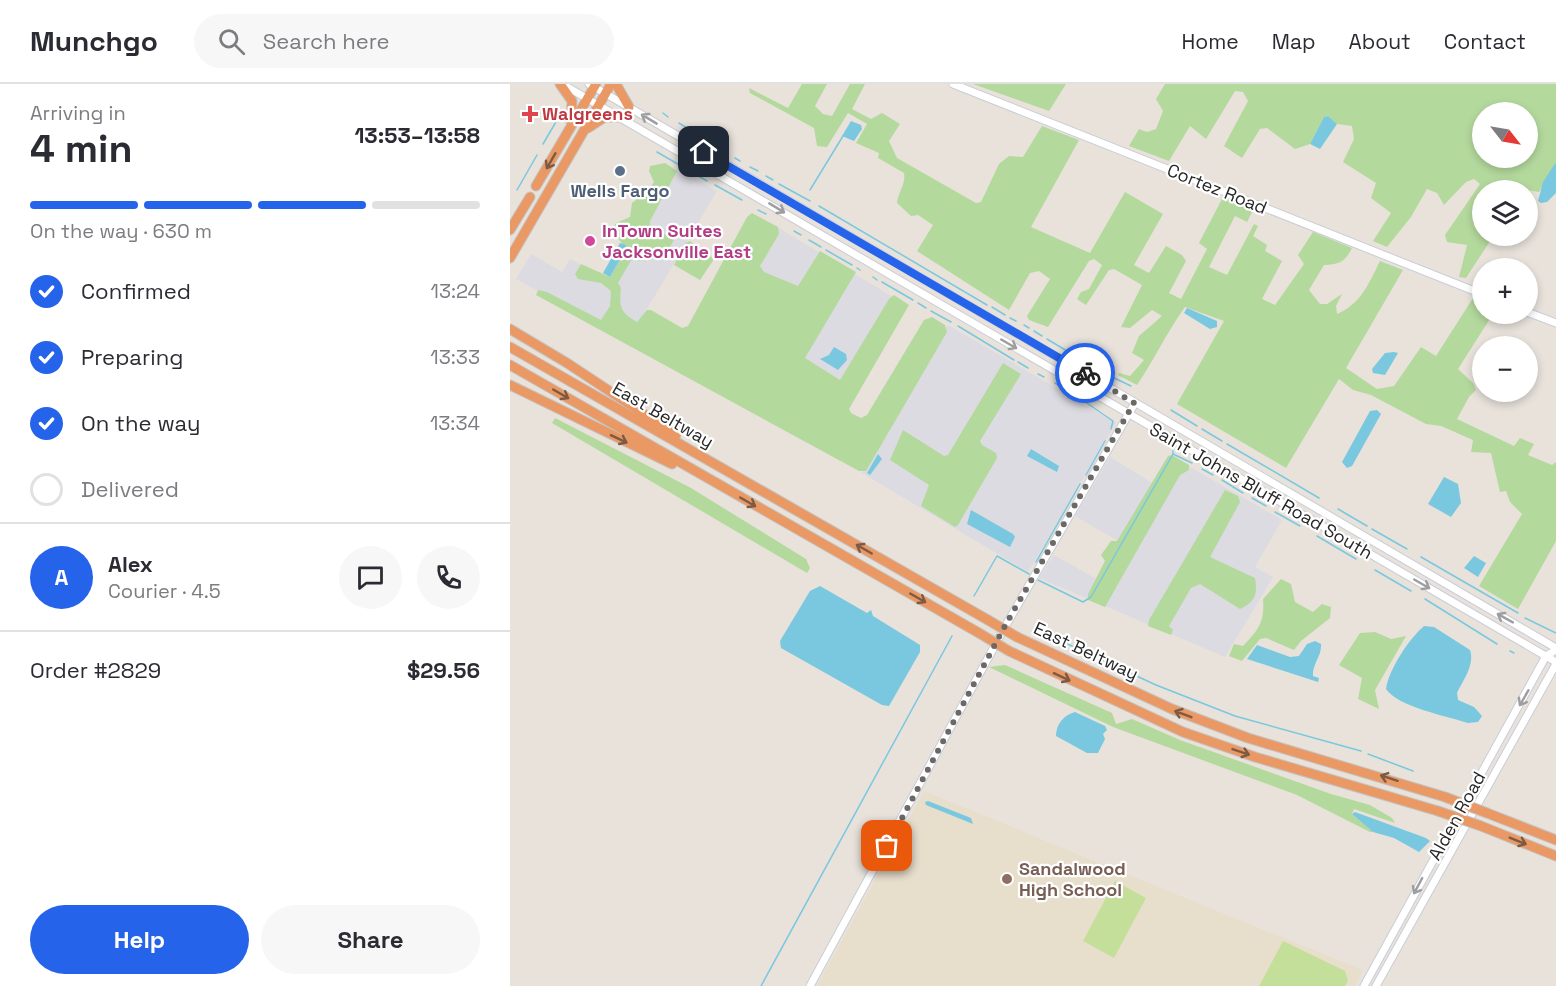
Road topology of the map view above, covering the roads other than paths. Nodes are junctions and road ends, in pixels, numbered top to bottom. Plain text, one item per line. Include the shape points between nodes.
1 (561, 84) edge
2 (611, 84) edge
3 (616, 84) edge
4 (953, 84) edge
5 (593, 85) edge
6 (605, 94) junction
7 (587, 99) junction
8 (598, 106) junction
9 (629, 107) junction
10 (619, 117) junction
11 (570, 128) junction
12 (584, 132) junction
13 (536, 186) dead end
14 (530, 197) dead end
15 (510, 230) edge
16 (510, 258) edge
17 (1472, 290) edge
18 (1538, 316) edge
19 (1556, 323) edge
20 (510, 329) edge
21 (510, 347) edge
22 (510, 365) edge
23 (510, 385) edge
24 (1134, 403) junction
25 (1128, 414) junction
26 (738, 477) junction
27 (729, 491) junction
28 (1556, 649) edge
29 (1546, 656) junction
30 (1556, 663) edge
31 (1489, 758) junction
32 (1499, 763) junction
33 (1556, 840) edge
34 (1556, 856) edge
35 (1432, 861) junction
36 (1441, 866) junction
37 (810, 986) edge
38 (1364, 986) edge
39 (1376, 986) edge

1 - 7 main road, Saint Johns Bluff Road South
1 - 11 highway via 572,101
2 - 6 highway
3 - 9 highway
4 - 17 main road, Cortez Road
5 - 6 main road, Saint Johns Bluff Road South
5 - 7 highway
6 - 8 highway
6 - 9 main road, Saint Johns Bluff Road South
7 - 8 main road, Saint Johns Bluff Road South
7 - 11 highway
8 - 10 main road, Saint Johns Bluff Road South
8 - 12 highway
24 -> 9 main road, Saint Johns Bluff Road South
10 - 12 highway via 605,117
10 -> 25 main road, Saint Johns Bluff Road South
11 -> 13 highway
12 - 16 highway
14 - 15 highway
18 - 19 main road
20 - 26 highway
21 - 26 highway, East Beltway
22 -> 27 highway, East Beltway
23 -> 27 highway
24 - 25 main road
28 -> 24 main road, Saint Johns Bluff Road South
25 -> 29 main road, Saint Johns Bluff Road South
25 - 37 main road via 1006,624
33 -> 26 highway, East Beltway, bridge via 1445,797 1237,734 1172,709 1017,637
27 -> 34 highway, East Beltway, bridge via 1010,651 1182,732 1438,811
28 - 29 main road, Alden Road
29 - 30 main road, Saint Johns Bluff Road South
29 -> 31 main road, Alden Road
30 - 32 main road, Alden Road
31 - 32 main road
31 - 35 main road, Alden Road
32 - 36 main road, Alden Road
35 - 36 main road
35 -> 38 main road, Alden Road
36 - 39 main road, Alden Road

